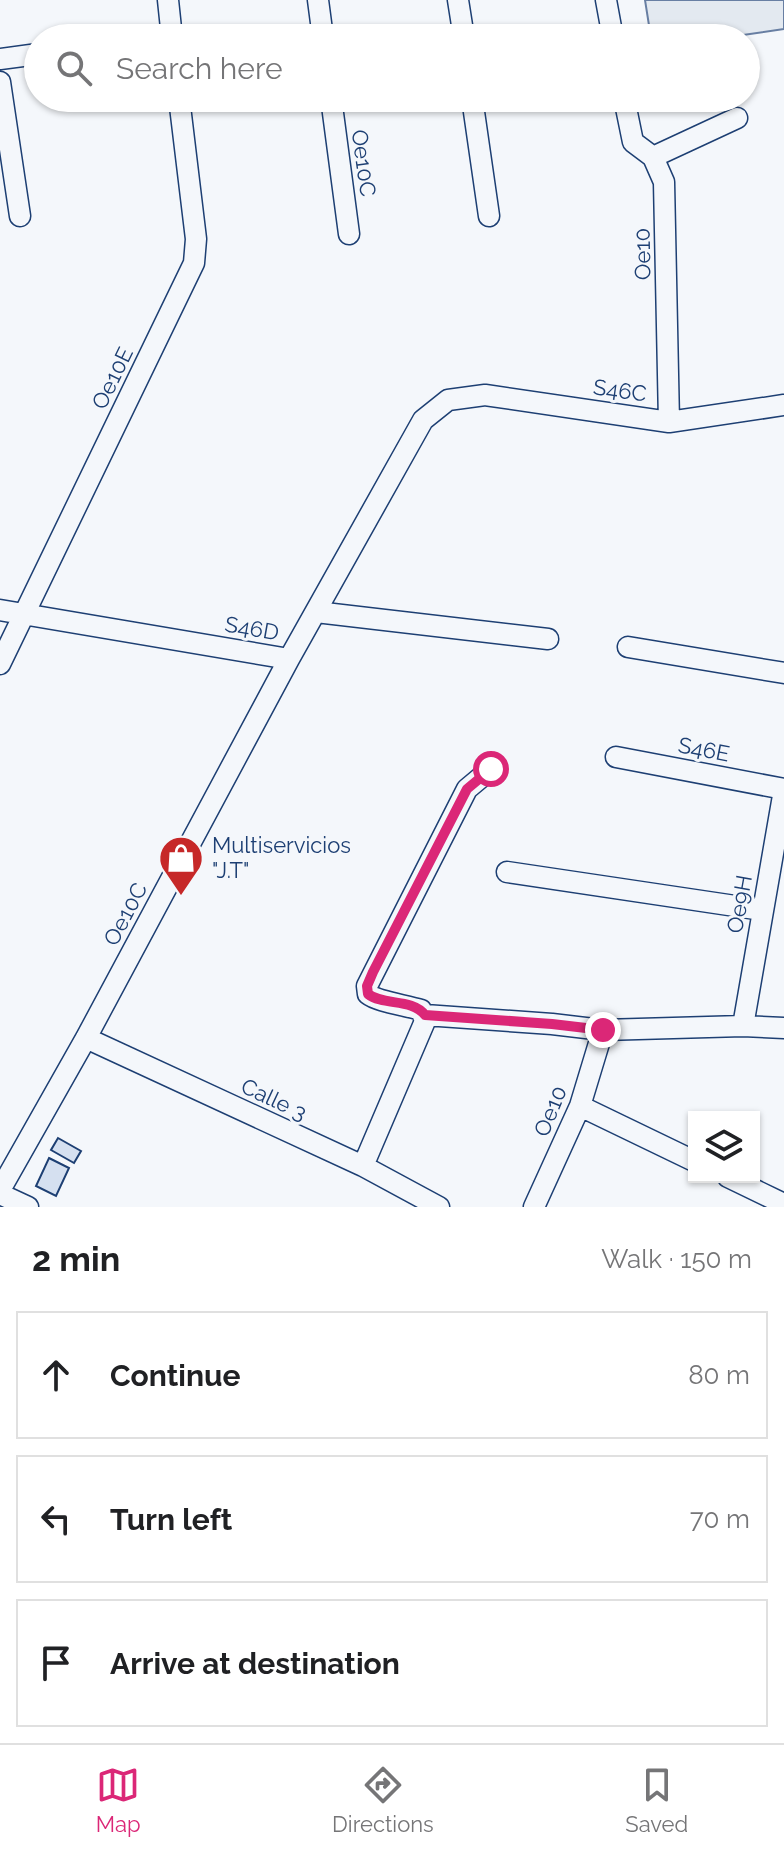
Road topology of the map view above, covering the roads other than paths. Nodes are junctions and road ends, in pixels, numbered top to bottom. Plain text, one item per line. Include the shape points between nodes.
1 (168, 0) edge
2 (318, 0) edge
3 (458, 0) edge
4 (606, 0) edge
5 (171, 24) edge
6 (321, 24) edge
7 (462, 24) edge
8 (610, 24) edge
9 (24, 56) edge
10 (0, 59) edge
11 (0, 82) edge
12 (181, 112) edge
13 (333, 112) edge
14 (474, 112) edge
15 (627, 112) edge
16 (737, 118) dead end
17 (653, 157) junction
18 (20, 216) dead end
19 (489, 216) dead end
20 (349, 234) dead end
21 (448, 400) joint
22 (784, 405) edge
23 (669, 422) junction
24 (0, 610) edge
25 (316, 612) junction
26 (25, 614) junction
27 (548, 639) dead end
28 (628, 647) dead end
29 (289, 659) junction
30 (0, 664) edge
31 (784, 673) edge
32 (616, 757) dead end
33 (491, 769) dead end
34 (784, 789) edge
35 (507, 872) dead end
36 (762, 910) junction
37 (425, 1015) junction
38 (743, 1026) junction
39 (784, 1028) edge
40 (603, 1030) junction
41 (86, 1038) junction
42 (580, 1106) junction
43 (688, 1158) edge
44 (363, 1166) junction
45 (740, 1183) edge
46 (0, 1192) edge
47 (784, 1204) edge
48 (28, 1207) edge
49 (439, 1207) edge
50 (534, 1207) edge

1 - 5 street
2 - 6 street
3 - 7 street
4 - 8 street
9 - 10 street
11 - 18 street
12 - 26 street, Oe10E via 196,239 194,263
13 - 20 street, Oe10C
14 - 19 street
15 - 17 street, Oe10 via 633,142
16 - 17 street
17 - 23 street, Oe10 via 664,182
21 - 23 street, S46C via 485,395
21 - 25 street, S46D via 423,420
22 - 23 street, S46C
24 - 26 street, S46D
25 - 27 street
25 - 29 street, S46D
26 - 29 street, S46D
26 - 30 street, Oe10E
28 - 31 street
29 - 41 street, Oe10C
32 - 34 street, S46E
33 - 37 street via 467,789 367,986 375,999
34 - 36 street, Oe9H
35 - 36 street
36 - 38 street, Oe9H
37 - 40 street
37 - 44 street
38 - 39 street
38 - 40 street
40 - 42 street, Oe10
41 - 44 street, Calle 3
41 - 46 street, Oe10C
42 - 43 street
42 - 50 street, Oe10
44 - 49 street, Calle 3
45 - 47 street
46 - 48 street

